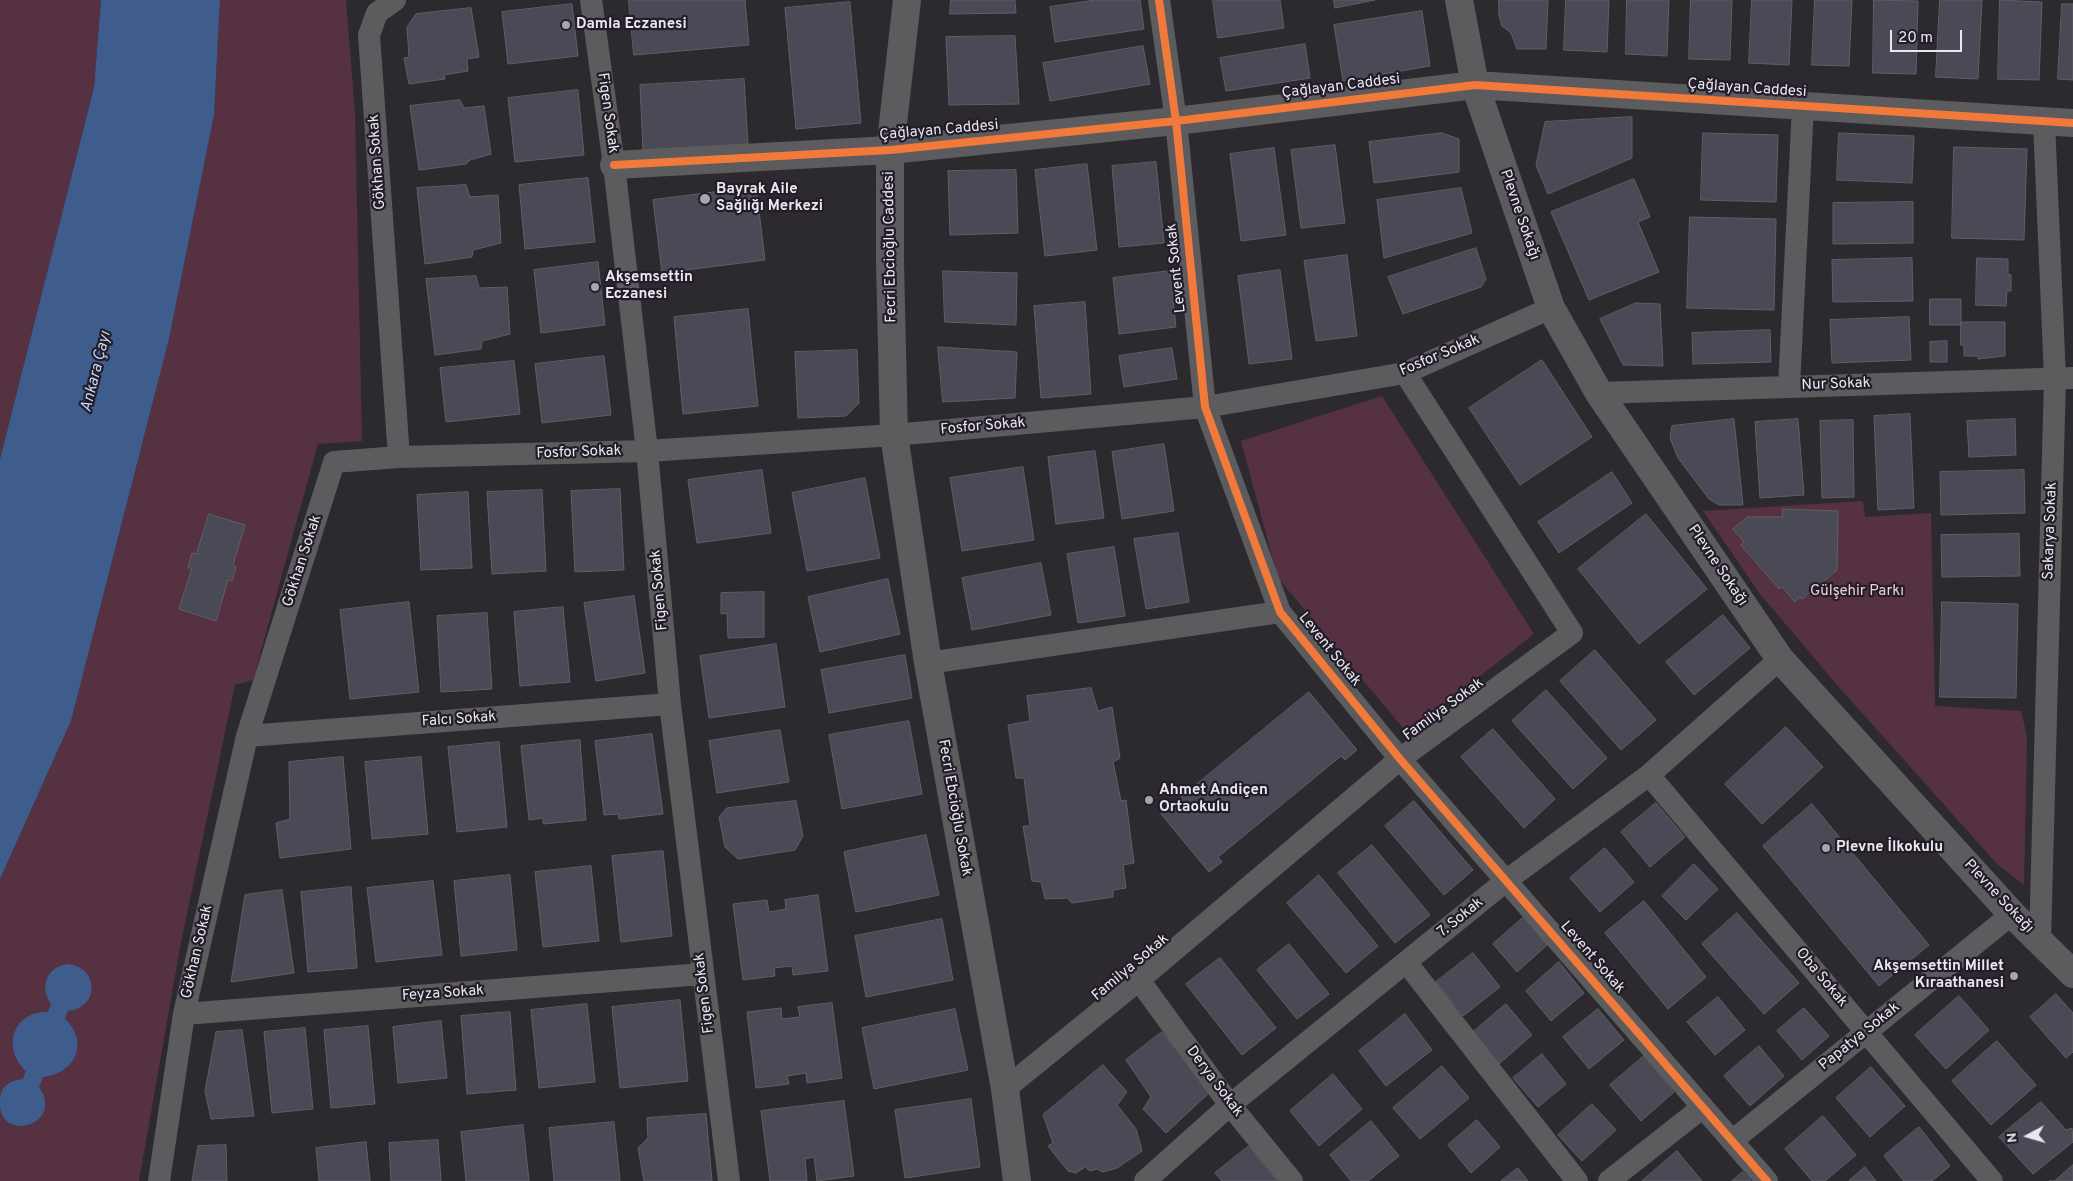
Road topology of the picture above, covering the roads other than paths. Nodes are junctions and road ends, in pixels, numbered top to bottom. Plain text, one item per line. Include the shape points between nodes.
1 (396, 0) edge
2 (591, 0) edge
3 (907, 0) edge
4 (1159, 0) edge
5 (1459, 0) edge
6 (1475, 85) junction
7 (1803, 106) junction
8 (1176, 121) junction
9 (2044, 122) junction
10 (2073, 123) edge
11 (890, 150) junction
12 (614, 165) junction
13 (1551, 308) junction
14 (1405, 373) junction
15 (2064, 378) edge
16 (1789, 386) junction
17 (1599, 393) junction
18 (1205, 407) junction
19 (894, 435) junction
20 (647, 451) junction
21 (399, 457) junction
22 (1280, 612) junction
23 (1780, 659) junction
24 (928, 663) junction
25 (670, 704) junction
26 (247, 736) junction
27 (1400, 760) junction
28 (1649, 775) junction
29 (1507, 880) junction
30 (2012, 914) junction
31 (2040, 941) junction
32 (1406, 962) junction
33 (703, 974) junction
34 (2073, 974) edge
35 (1139, 980) junction
36 (184, 1014) junction
37 (1867, 1032) junction
38 (1005, 1089) junction
39 (1230, 1105) junction
40 (1703, 1107) junction
41 (1732, 1141) junction
42 (159, 1181) edge
43 (728, 1181) edge
44 (1017, 1181) edge
45 (1145, 1181) edge
46 (1292, 1181) edge
47 (1577, 1181) edge
48 (1608, 1181) edge
49 (1767, 1181) edge
50 (1992, 1181) edge

1 - 21 street, Gökhan Sokak via 377,13 369,34
2 - 12 street, Figen Sokak
3 - 11 street, Fecri Ebcioğlu Caddesi
4 - 8 street, Levent Sokak
5 - 6 street, Plevne Sokağı
6 - 7 street, Çağlayan Caddesi
6 - 8 street, Çağlayan Caddesi
6 - 13 street, Plevne Sokağı
7 - 9 street, Çağlayan Caddesi
7 - 16 street
8 - 11 street, Çağlayan Caddesi
8 - 18 street, Levent Sokak
9 - 10 street, Çağlayan Caddesi
9 - 15 street, Sakarya Sokak
11 - 12 street, Çağlayan Caddesi
11 - 19 street, Fecri Ebcioğlu Caddesi
12 - 20 street, Figen Sokak
13 - 14 street, Fosfor Sokak
13 - 17 street, Plevne Sokağı
14 - 18 street, Fosfor Sokak
14 - 27 street, Familya Sokak via 1572,633
15 - 16 street, Nur Sokak
15 - 31 street, Sakarya Sokak
16 - 17 street, Nur Sokak
17 - 23 street, Plevne Sokağı
18 - 19 street, Fosfor Sokak
18 - 22 street, Levent Sokak
19 - 20 street, Fosfor Sokak
19 - 24 street, Fecri Ebcioğlu Sokak
20 - 21 street, Fosfor Sokak
20 - 25 street, Figen Sokak
21 - 26 street, Gökhan Sokak via 334,462
22 - 24 street
22 - 27 street, Levent Sokak
23 - 28 street, 7. Sokak
23 - 30 street, Plevne Sokağı
24 - 38 street, Fecri Ebcioğlu Sokak
25 - 26 street, Falcı Sokak
25 - 33 street, Figen Sokak
26 - 36 street, Gökhan Sokak
27 - 29 street, Levent Sokak
27 - 35 street, Familya Sokak
28 - 29 street, 7. Sokak
28 - 37 street, Oba Sokak
29 - 32 street, 7. Sokak
29 - 40 street, Levent Sokak
30 - 31 street, Plevne Sokağı
30 - 37 street, Papatya Sokak
31 - 34 street, Plevne Sokağı
32 - 39 street, 7. Sokak
32 - 47 street
33 - 36 street, Feyza Sokak
33 - 43 street, Figen Sokak
35 - 38 street, Familya Sokak
35 - 39 street, Derya Sokak
36 - 42 street, Gökhan Sokak
37 - 41 street, Papatya Sokak
37 - 50 street, Oba Sokak
38 - 44 street, Fecri Ebcioğlu Sokak
39 - 45 street, 7. Sokak
39 - 46 street, Derya Sokak
40 - 41 street, Levent Sokak
40 - 48 street
41 - 49 street, Levent Sokak

